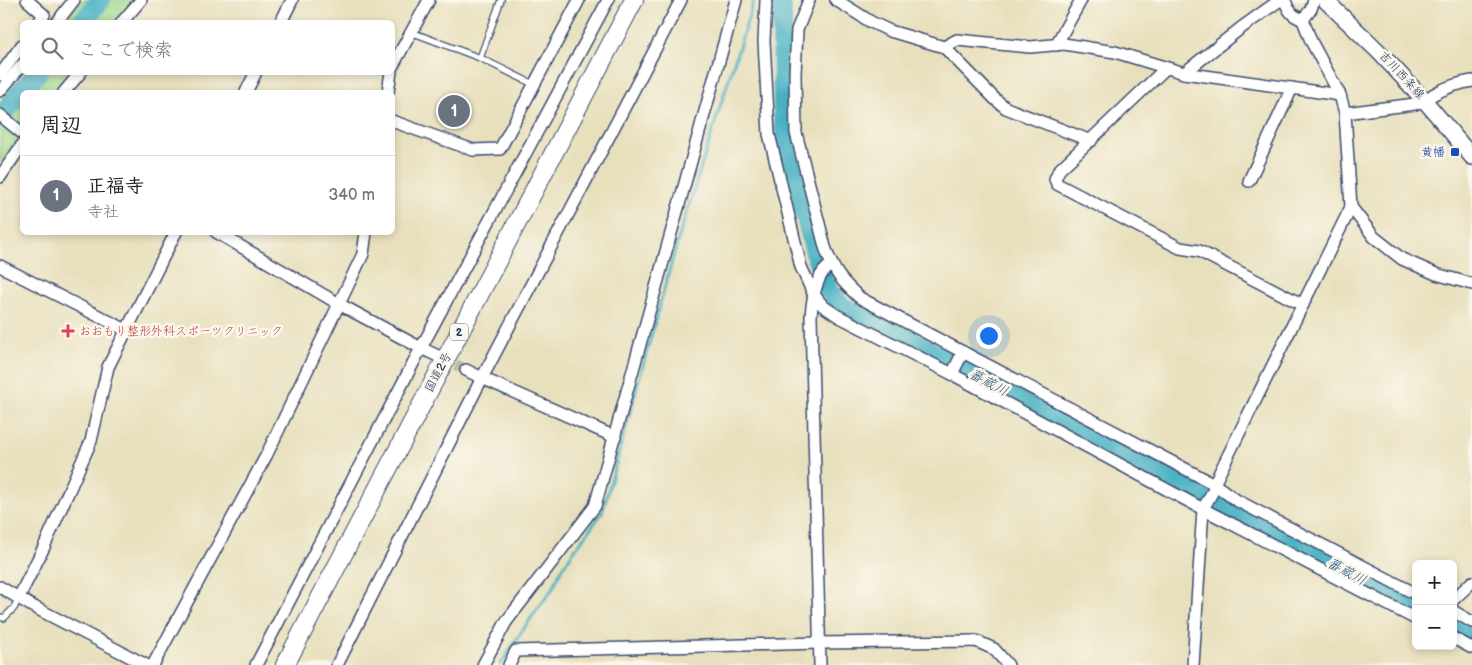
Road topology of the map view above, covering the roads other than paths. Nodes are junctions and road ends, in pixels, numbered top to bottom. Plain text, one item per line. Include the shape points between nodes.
1 (27, 0) edge
2 (74, 0) edge
3 (141, 0) edge
4 (292, 0) edge
5 (429, 0) edge
6 (502, 0) edge
7 (579, 0) edge
8 (608, 0) edge
9 (634, 0) edge
10 (682, 0) edge
11 (736, 0) edge
12 (766, 0) edge
13 (809, 0) edge
14 (838, 0) edge
15 (1081, 0) edge
16 (1280, 0) edge
17 (1314, 0) edge
18 (1325, 0) edge
19 (40, 20) edge
20 (59, 20) edge
21 (124, 20) edge
22 (282, 20) edge
23 (1303, 20) junction
24 (411, 32) junction
25 (1056, 45) junction
26 (944, 47) junction
27 (20, 48) edge
28 (480, 58) junction
29 (395, 61) edge
30 (20, 67) edge
31 (1166, 68) junction
32 (1184, 73) junction
33 (0, 75) edge
34 (78, 75) edge
35 (254, 75) edge
36 (391, 75) edge
37 (1472, 81) edge
38 (535, 84) junction
39 (1292, 88) junction
40 (66, 90) edge
41 (247, 90) edge
42 (388, 90) edge
43 (0, 91) edge
44 (1340, 95) junction
45 (1425, 100) junction
46 (1346, 113) junction
47 (0, 115) edge
48 (395, 122) edge
49 (20, 131) edge
50 (1092, 140) junction
51 (20, 148) edge
52 (1472, 157) edge
53 (0, 177) edge
54 (1249, 181) dead end
55 (1351, 208) junction
56 (174, 235) edge
57 (221, 235) edge
58 (366, 235) edge
59 (0, 266) edge
60 (829, 266) junction
61 (1472, 284) edge
62 (813, 293) junction
63 (339, 304) junction
64 (1303, 305) junction
65 (126, 330) junction
66 (421, 348) junction
67 (962, 354) junction
68 (440, 357) tunnel mouth
69 (466, 370) tunnel mouth
70 (952, 374) junction
71 (482, 378) junction
72 (614, 437) junction
73 (1214, 486) junction
74 (1204, 509) junction
75 (1472, 582) edge
76 (0, 587) edge
77 (1412, 592) edge
78 (1457, 596) edge
79 (19, 597) junction
80 (1457, 613) edge
81 (0, 617) edge
82 (1412, 617) edge
83 (1472, 622) edge
84 (1457, 640) edge
85 (819, 643) junction
86 (1472, 648) edge
87 (146, 665) edge
88 (153, 665) edge
89 (256, 665) edge
90 (285, 665) edge
91 (337, 665) edge
92 (483, 665) edge
93 (509, 665) edge
94 (820, 665) edge
95 (1008, 665) edge
96 (1193, 665) edge

1 - 19 street via 44,15
2 - 20 street
3 - 21 street
4 - 22 street
5 - 24 street
6 - 28 lane
7 - 38 street
8 - 66 street
9 - 90 highway, 国道2号 / 2
10 - 71 street
11 - 72 street
12 - 62 street via 764,41 769,134 801,267
13 - 60 street via 798,30 796,133
14 - 26 street via 871,22
15 - 25 street
16 - 23 street via 1286,3 1294,16
16 - 32 street
17 - 23 street
18 - 45 main road, 吉川西条線
23 - 44 street via 1310,41
24 - 28 lane
24 - 29 street
25 - 26 street via 1030,47 957,40
25 - 31 street via 1115,52
26 - 50 street via 1001,104
27 - 33 street
28 - 38 lane
30 - 43 street
31 - 32 street
31 - 50 street
32 - 39 street
34 - 40 street
35 - 41 street
36 - 42 street
37 - 45 street via 1440,91
38 - 48 street via 500,150 473,150
39 - 44 street
39 - 54 street
44 - 46 street
45 - 46 street
45 - 52 main road, 吉川西条線
46 - 55 street
47 - 49 street
50 - 64 street via 1059,170 1055,179 1057,184 1180,248 1199,251
51 - 53 street
55 - 61 street via 1374,237 1402,259 1436,274
55 - 64 street
56 - 65 street
57 - 63 street
58 - 63 street via 363,254
59 - 65 street
60 - 62 street
60 - 67 street via 860,298
62 - 70 street via 823,306 838,316
62 - 85 street
63 - 66 street
63 - 88 street via 266,456
64 - 73 street
65 - 79 street via 108,367 91,441
66 - 68 street
66 - 89 street
67 - 70 street
67 - 73 street
69 - 71 street
70 - 74 street
71 - 72 street
71 - 91 street
72 - 92 street via 595,506 506,622
73 - 74 street
73 - 77 street
74 - 82 street
74 - 96 street
75 - 78 street
76 - 79 street
79 - 81 lane via 14,608 4,618
79 - 87 street
80 - 83 street
84 - 86 street
85 - 93 street via 516,651
85 - 94 street
85 - 95 street via 976,641 994,649

